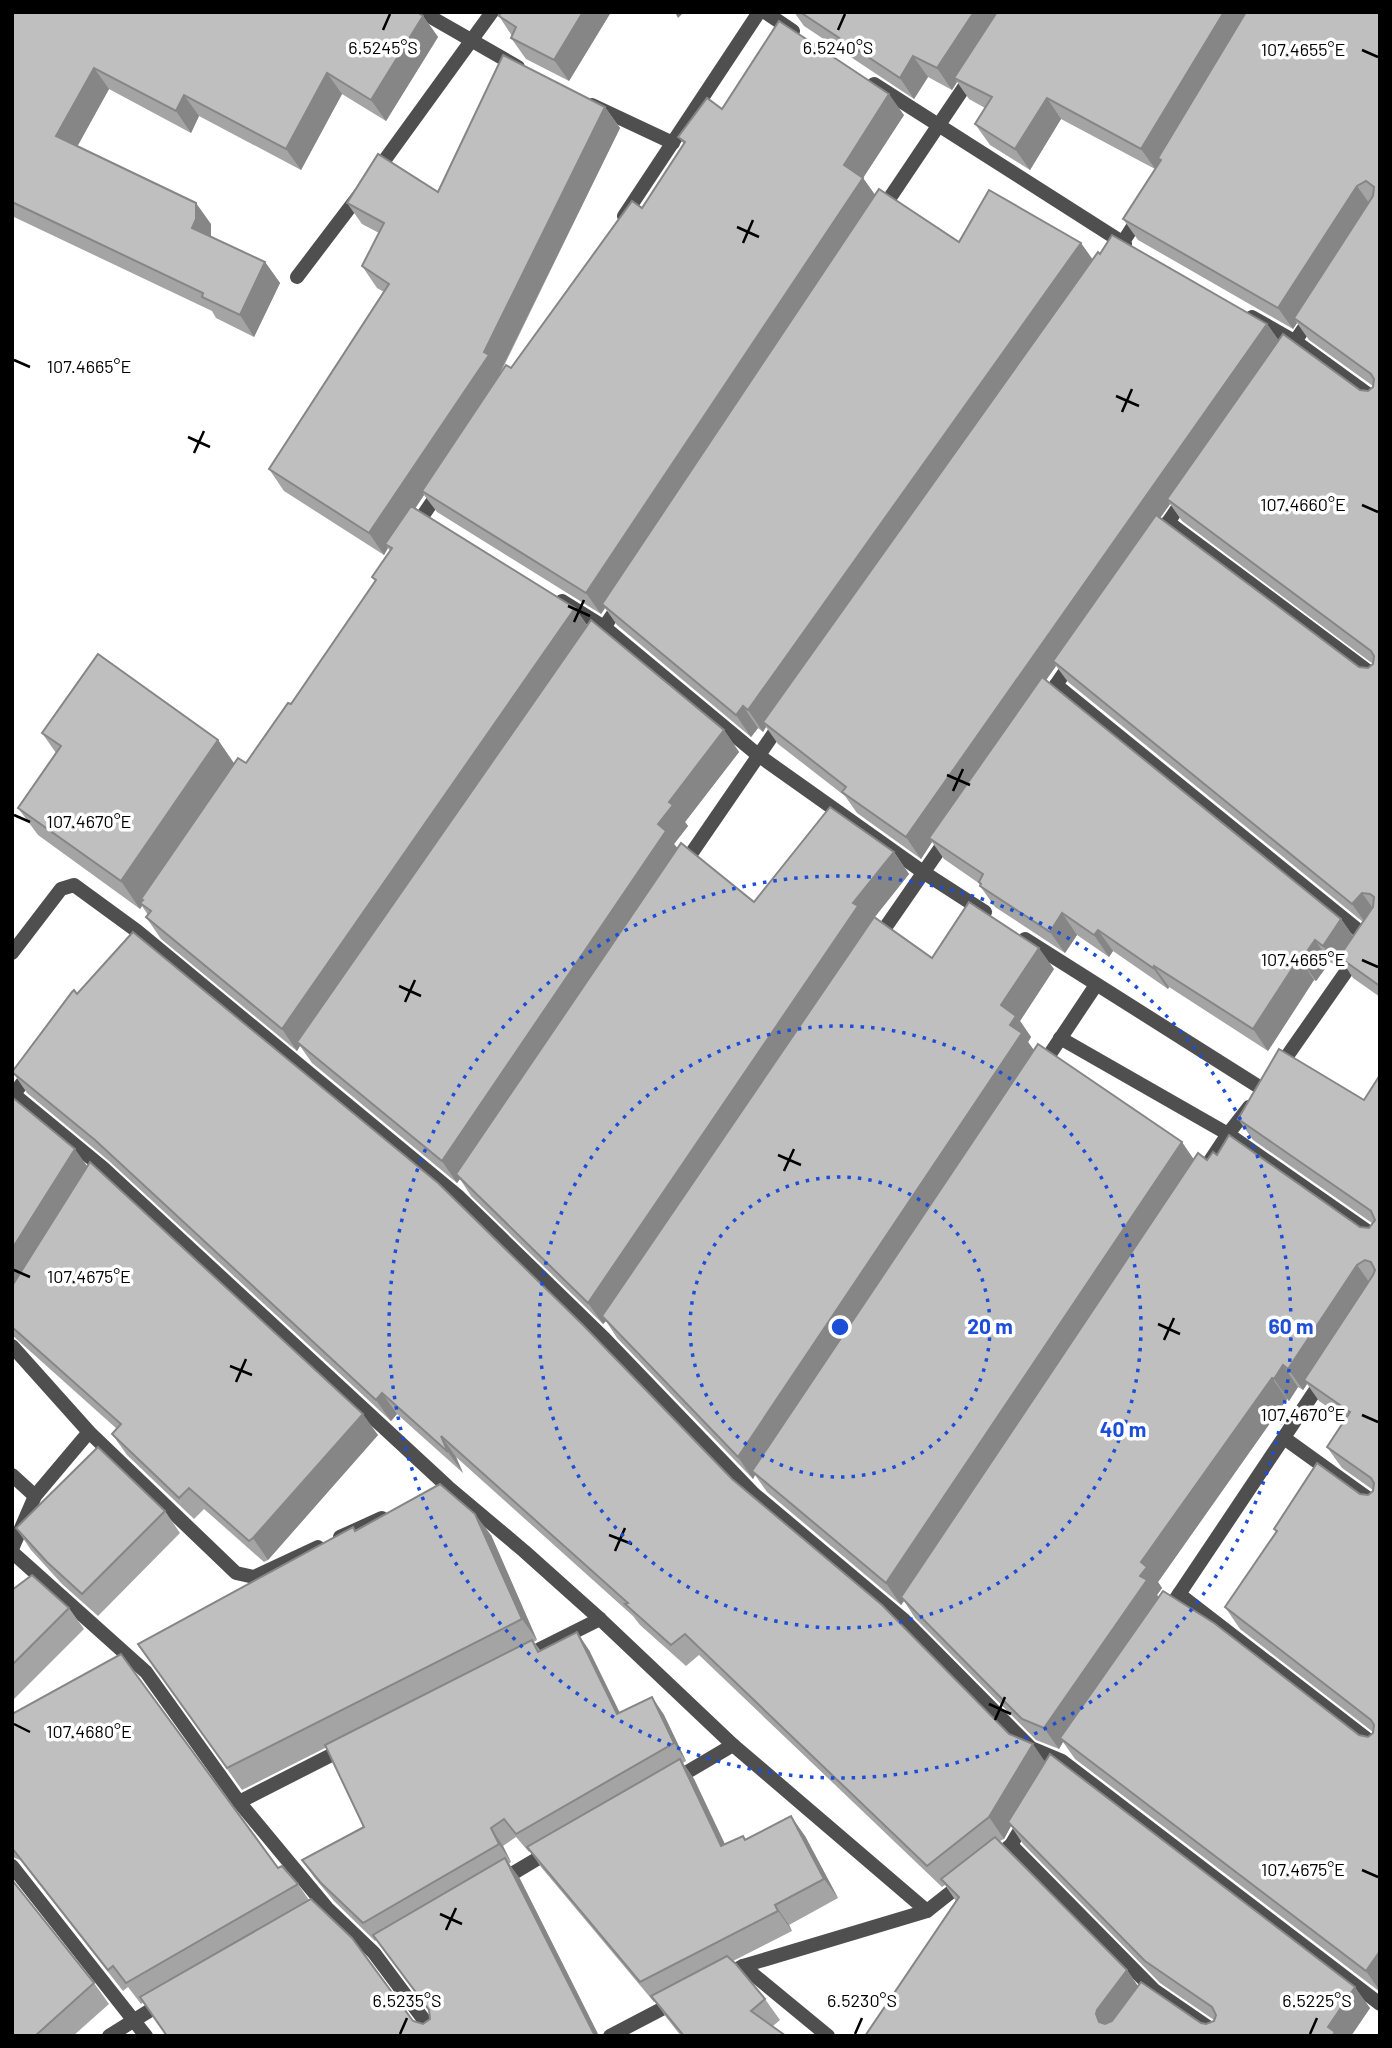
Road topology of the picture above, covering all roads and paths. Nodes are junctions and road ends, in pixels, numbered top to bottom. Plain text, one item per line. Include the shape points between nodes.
1 (422, 12) edge
2 (492, 12) edge
3 (762, 12) edge
4 (470, 42) junction
5 (811, 43) edge
6 (984, 58) edge
7 (526, 71) edge
8 (857, 73) edge
9 (583, 100) edge
10 (938, 126) junction
11 (673, 143) junction
12 (1151, 197) edge
13 (876, 219) edge
14 (612, 233) edge
15 (1129, 246) junction
16 (1107, 266) edge
17 (298, 277) dead end
18 (1324, 299) edge
19 (1238, 309) edge
20 (1296, 342) junction
21 (1280, 364) edge
22 (1380, 403) edge
23 (446, 482) edge
24 (1192, 488) edge
25 (1168, 522) junction
26 (408, 538) edge
27 (1146, 554) edge
28 (548, 592) edge
29 (628, 592) edge
30 (604, 627) junction
31 (1079, 653) edge
32 (581, 661) edge
33 (1380, 680) edge
34 (1056, 685) junction
35 (790, 709) edge
36 (1033, 718) edge
37 (758, 755) junction
38 (954, 828) edge
39 (923, 872) junction
40 (674, 879) edge
41 (992, 917) edge
42 (1380, 923) edge
43 (1015, 932) edge
44 (1369, 939) junction
45 (869, 952) edge
46 (12, 953) edge
47 (1096, 985) junction
48 (1060, 1038) junction
49 (38, 1061) edge
50 (1031, 1082) edge
51 (1264, 1090) junction
52 (13, 1093) edge
53 (1228, 1134) junction
54 (1197, 1180) edge
55 (1380, 1240) edge
56 (12, 1346) edge
57 (1328, 1370) edge
58 (89, 1432) junction
59 (1284, 1438) junction
60 (12, 1475) edge
61 (35, 1496) junction
62 (1380, 1507) edge
63 (400, 1510) edge
64 (12, 1550) edge
65 (1179, 1594) junction
66 (600, 1619) junction
67 (1156, 1628) edge
68 (513, 1663) edge
69 (363, 1739) edge
70 (733, 1745) junction
71 (1380, 1749) edge
72 (662, 1787) edge
73 (239, 1802) junction
74 (1037, 1803) edge
75 (566, 1842) edge
76 (1011, 1845) junction
77 (12, 1866) edge
78 (482, 1891) edge
79 (927, 1911) junction
80 (743, 1966) junction
81 (182, 1991) edge
82 (1380, 2004) edge
83 (134, 2019) junction
84 (109, 2036) edge
85 (146, 2036) edge
86 (436, 2036) edge
87 (610, 2036) edge
88 (828, 2036) edge
89 (1221, 2036) edge

1 - 4 street
2 - 4 street
3 - 5 street
3 - 11 street
4 - 7 street
4 - 17 street
6 - 10 street
8 - 10 street
9 - 11 street
10 - 13 street
10 - 15 street
11 - 14 street
12 - 15 street
15 - 16 street
18 - 20 street
19 - 20 street
20 - 21 street
20 - 22 street
23 - 26 street via 429,519
24 - 25 street
25 - 27 street
25 - 33 street
28 - 30 street
29 - 30 street
30 - 32 street
30 - 37 street
31 - 34 street
34 - 36 street
34 - 44 street
35 - 37 street
37 - 39 street
37 - 40 street
38 - 39 street
39 - 41 street
39 - 45 street
42 - 44 street
43 - 47 street
44 - 51 street
46 - 82 street via 61,889 74,885 137,931 463,1191 609,1333 758,1489 907,1613 1031,1748 1063,1761
47 - 48 street
47 - 51 street
48 - 50 street
48 - 53 street
49 - 52 street
51 - 53 street
52 - 66 street via 442,1490 524,1550
53 - 54 street
53 - 55 street
56 - 58 street
57 - 59 street
58 - 61 street
58 - 63 street via 236,1573 254,1577
59 - 62 street
59 - 65 street
60 - 61 street
61 - 64 street
64 - 73 street via 146,1672
65 - 67 street
65 - 71 street
66 - 68 street
66 - 70 street
69 - 73 street
70 - 72 street
70 - 79 street
73 - 86 street via 321,1911 380,1950
74 - 76 street
75 - 78 street
76 - 79 street
76 - 89 street via 1151,1995
77 - 83 street
79 - 80 street
80 - 87 street
80 - 88 street
81 - 83 street
83 - 84 street
83 - 85 street

